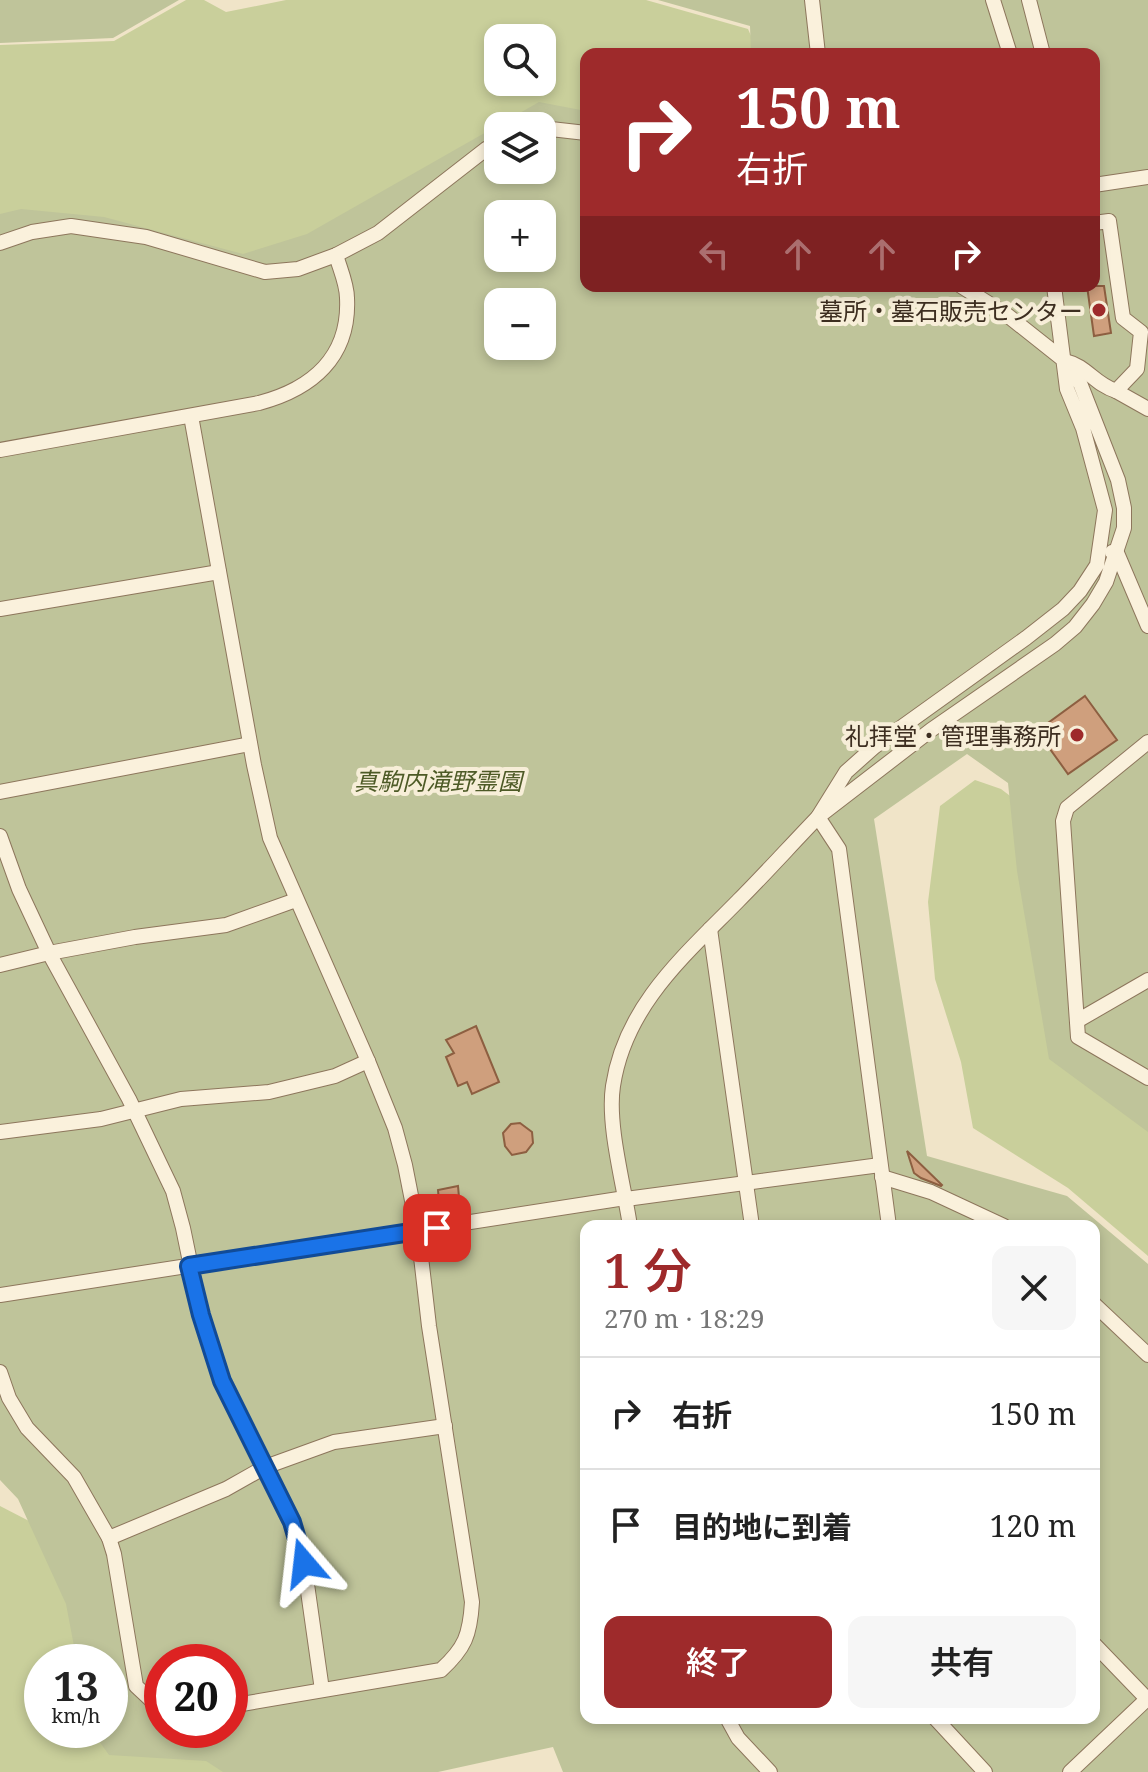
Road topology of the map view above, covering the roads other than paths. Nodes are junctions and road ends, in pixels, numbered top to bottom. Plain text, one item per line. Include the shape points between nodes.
1 (812, 0) edge
2 (993, 0) edge
3 (1029, 0) edge
4 (817, 48) edge
5 (1008, 48) edge
6 (1041, 48) edge
7 (556, 130) edge
8 (580, 132) edge
9 (484, 151) edge
10 (1148, 177) edge
11 (1100, 184) edge
12 (1100, 222) edge
13 (0, 243) edge
14 (336, 255) junction
15 (971, 292) edge
16 (1055, 292) edge
17 (1065, 361) junction
18 (1116, 391) junction
19 (1148, 409) edge
20 (191, 416) junction
21 (0, 450) edge
22 (1100, 550) junction
23 (1117, 553) junction
24 (219, 572) junction
25 (0, 609) edge
26 (1148, 626) edge
27 (1148, 742) edge
28 (250, 744) junction
29 (0, 792) edge
30 (818, 817) junction
31 (0, 836) edge
32 (296, 900) junction
33 (710, 929) junction
34 (49, 953) junction
35 (0, 965) edge
36 (1148, 980) edge
37 (1077, 1021) junction
38 (368, 1061) junction
39 (1148, 1078) edge
40 (134, 1109) junction
41 (0, 1132) edge
42 (881, 1171) junction
43 (746, 1183) junction
44 (625, 1199) junction
45 (629, 1220) edge
46 (751, 1220) edge
47 (888, 1220) edge
48 (991, 1220) edge
49 (418, 1231) junction
50 (189, 1266) junction
51 (0, 1295) edge
52 (1100, 1310) edge
53 (1148, 1355) edge
54 (0, 1372) edge
55 (445, 1426) junction
56 (265, 1467) junction
57 (109, 1538) junction
58 (1100, 1650) edge
59 (322, 1690) junction
60 (144, 1694) edge
61 (1148, 1700) edge
62 (248, 1703) edge
63 (730, 1724) edge
64 (941, 1724) edge
65 (770, 1772) edge
66 (985, 1772) edge
67 (1070, 1772) edge

1 - 4 street
2 - 5 street
3 - 6 street
7 - 8 street
9 - 14 street via 378,233
10 - 11 street
12 - 18 street via 1109,221 1123,318 1141,332 1137,369
13 - 14 street via 71,226 146,237 265,272 298,269
14 - 20 street via 348,295 335,357 312,381 283,397
15 - 17 street
16 - 17 street
17 - 18 street via 1079,364 1103,387
17 - 22 street via 1067,389 1105,510
17 - 23 street via 1080,383 1118,480 1124,528
18 - 19 street
20 - 21 street
20 - 24 street
22 - 23 street
22 - 30 street via 1097,565 1063,609 874,747 846,772
23 - 26 street
23 - 30 street via 1106,582 1075,627
24 - 25 street
24 - 28 street
27 - 37 street via 1067,808 1063,821
28 - 29 street
28 - 32 street via 270,838
30 - 33 street
30 - 42 street via 839,849
31 - 34 street
32 - 34 street via 226,925
32 - 38 street
33 - 43 street
33 - 44 street via 649,996 625,1040 612,1110
34 - 35 street
34 - 40 street
36 - 37 street
37 - 39 street via 1078,1037
38 - 40 street via 335,1076 269,1092 211,1095
38 - 49 street via 395,1128
40 - 41 street via 101,1119
40 - 50 street via 173,1191
42 - 43 street
42 - 47 street
42 - 48 street
43 - 44 street
43 - 46 street
44 - 45 street
44 - 49 street
49 - 50 street
49 - 55 street
50 - 51 street
50 - 56 street via 222,1381
52 - 53 street
54 - 57 street via 27,1428 74,1477
55 - 56 street via 334,1442
55 - 59 street via 472,1602 461,1650 441,1670
56 - 57 street
56 - 59 street via 292,1522 304,1563
57 - 60 street via 136,1686
58 - 61 street
59 - 62 street
61 - 67 street
63 - 65 street
64 - 66 street

